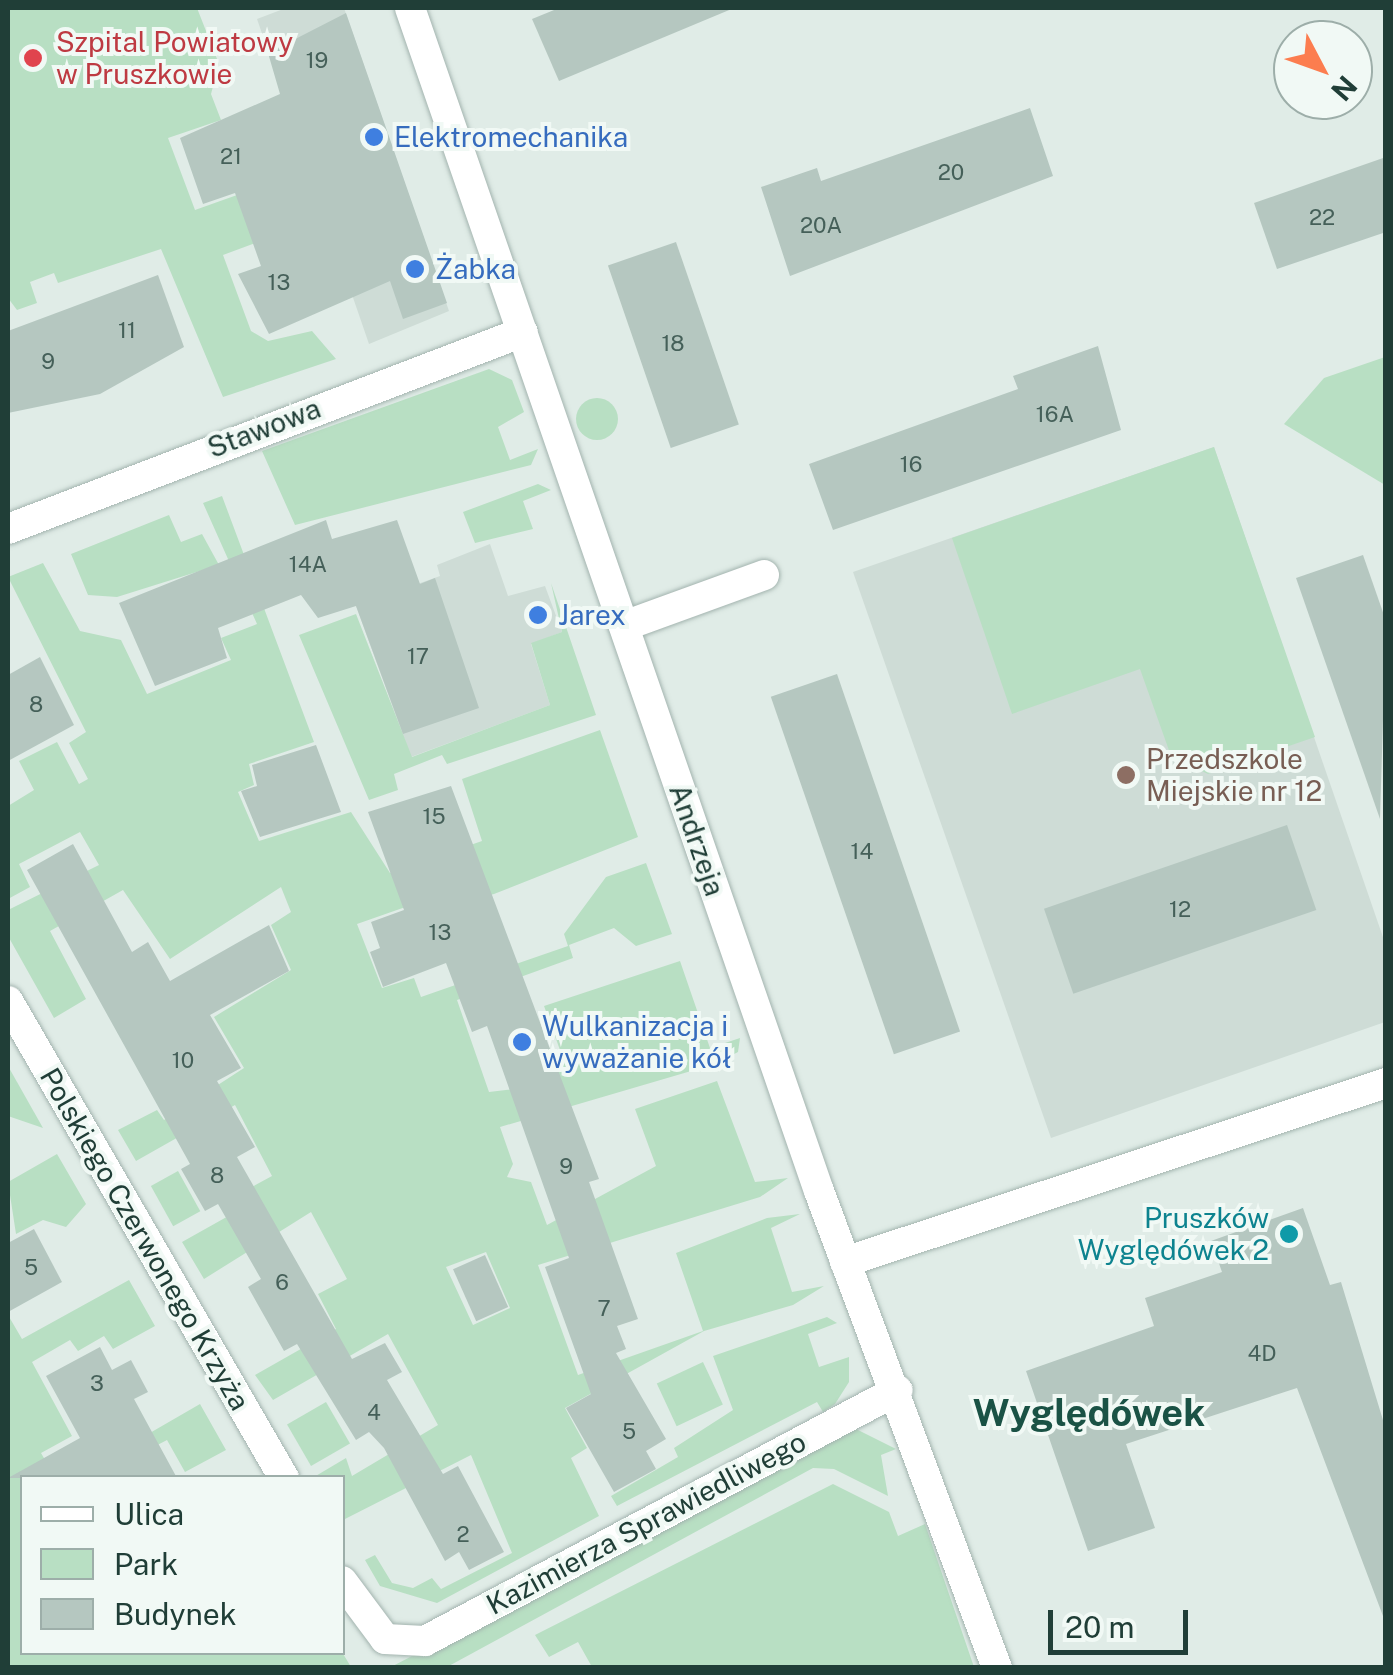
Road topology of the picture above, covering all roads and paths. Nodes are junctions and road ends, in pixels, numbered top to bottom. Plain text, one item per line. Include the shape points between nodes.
1 (410, 8) edge
2 (523, 332) junction
3 (8, 529) edge
4 (764, 575) dead end
5 (624, 626) junction
6 (8, 1000) edge
7 (1386, 1083) edge
8 (845, 1262) junction
9 (898, 1390) junction
10 (282, 1475) edge
11 (345, 1585) edge
12 (997, 1668) edge

1 - 2 street, Andrzeja
2 - 3 street, Stawowa
2 - 5 street, Andrzeja
4 - 5 street
5 - 8 street, Andrzeja
6 - 10 street, Polskiego Czerwonego Krzyża
7 - 8 street
8 - 9 street, Andrzeja
9 - 11 street, Kazimierza Sprawiedliwego via 435,1637 391,1643
9 - 12 street, Andrzeja

